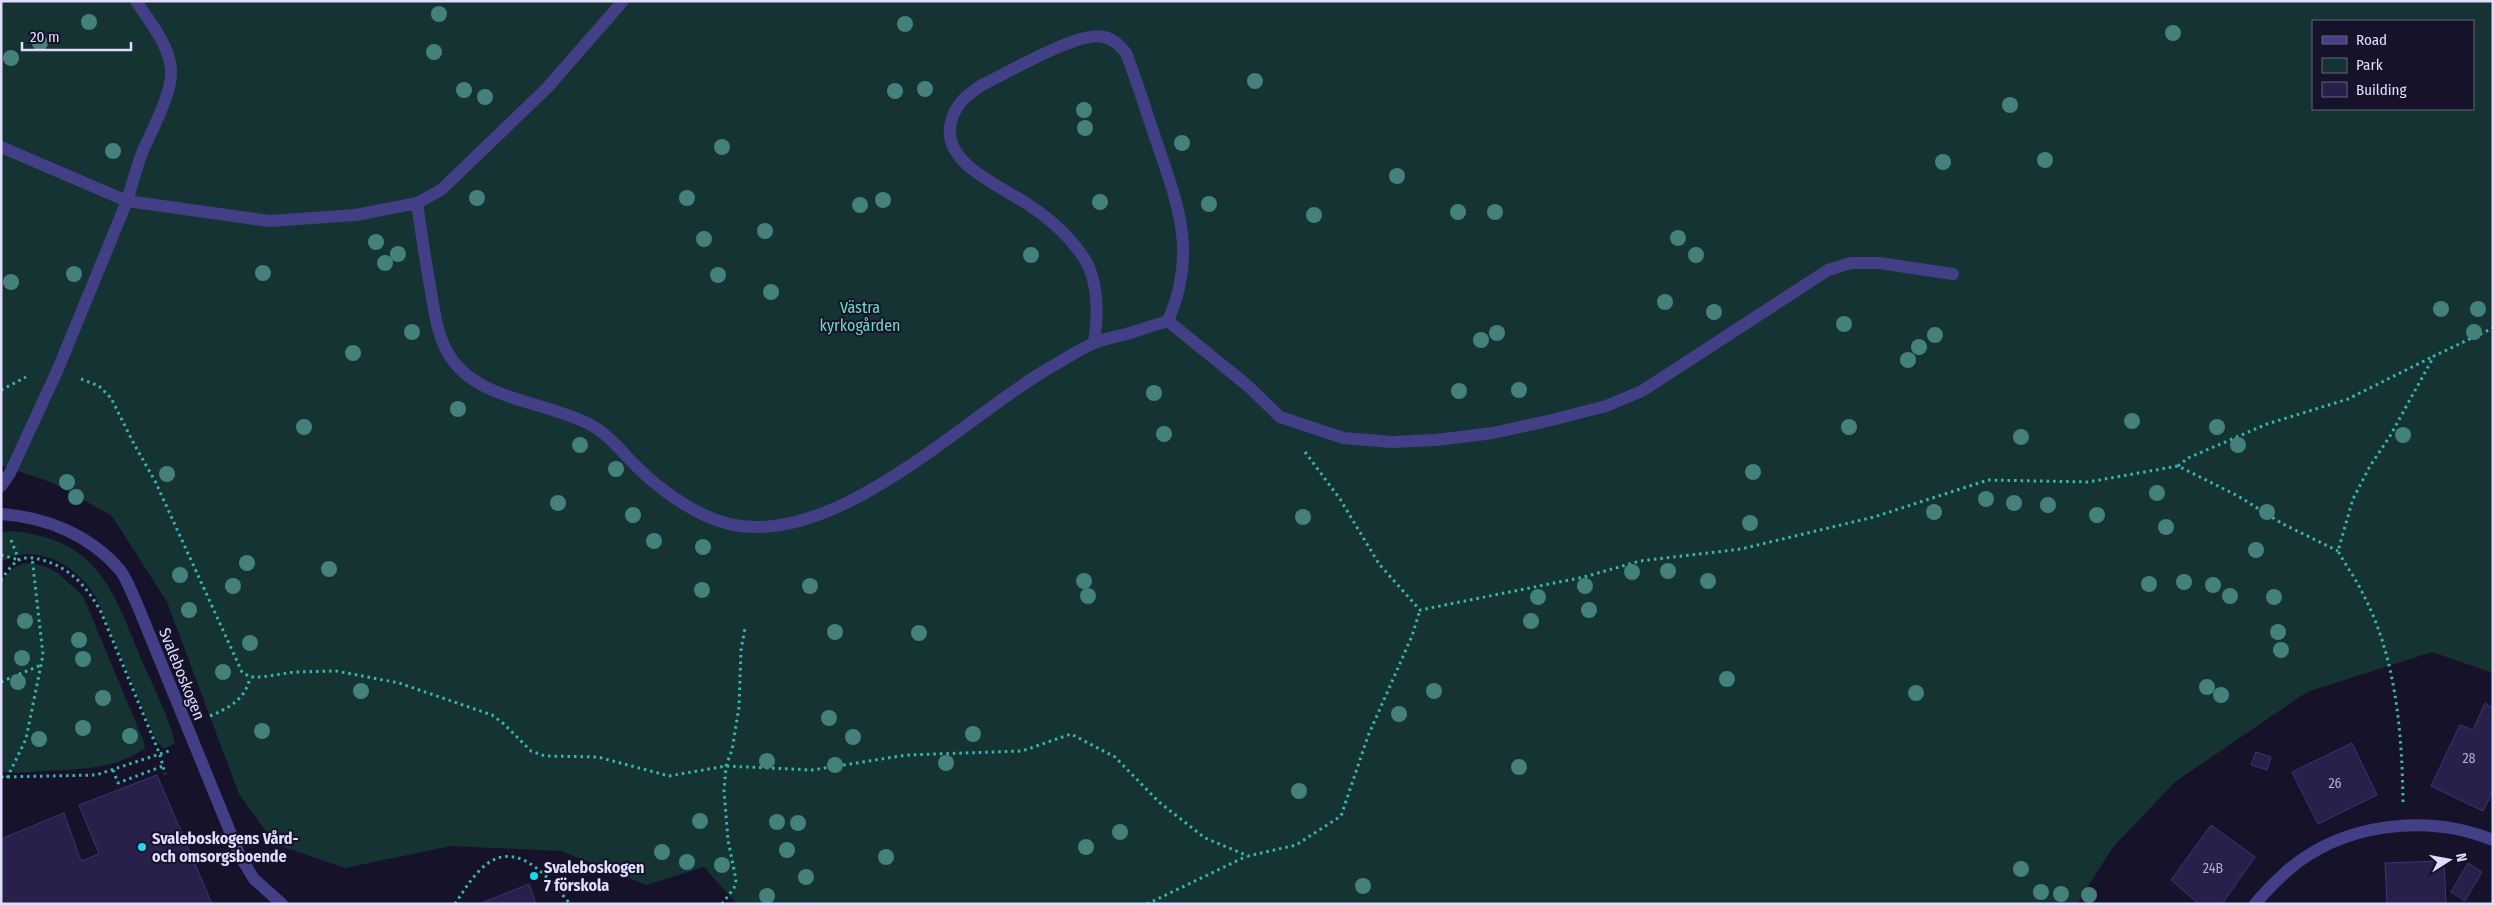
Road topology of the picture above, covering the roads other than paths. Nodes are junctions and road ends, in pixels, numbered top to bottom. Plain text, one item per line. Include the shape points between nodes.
1 (136, 1) edge
2 (623, 1) edge
3 (1, 147) edge
4 (127, 201) junction
5 (417, 203) junction
6 (1953, 274) dead end
7 (1168, 321) junction
8 (1094, 343) junction
9 (1, 486) edge
10 (1, 514) edge
11 (2493, 840) edge
12 (282, 904) edge
13 (2255, 904) edge

1 - 4 street via 168,54 172,70 168,90
2 - 5 street via 547,88 441,190
3 - 4 street
4 - 5 street via 269,221 356,215
4 - 9 street via 58,369
5 - 8 street via 438,333 448,355 466,375 488,389 516,400 587,422 676,498 703,515 742,527 760,528 787,523 823,512 880,486 1039,374
6 - 7 street via 1879,263 1851,263 1828,270 1642,391 1606,406 1544,422 1436,440 1392,442 1343,438 1280,417 1248,386
7 - 8 street
7 - 8 street via 1178,294 1183,264 1183,230 1176,198 1126,53 1102,36 1077,40 969,94 956,109 950,128 952,147 975,172 1044,216 1085,260 1097,307
10 - 12 street, Svaleboskogen via 48,522 82,538 121,572 240,856 254,879
11 - 13 street via 2450,827 2404,826 2350,836 2321,848 2288,870

